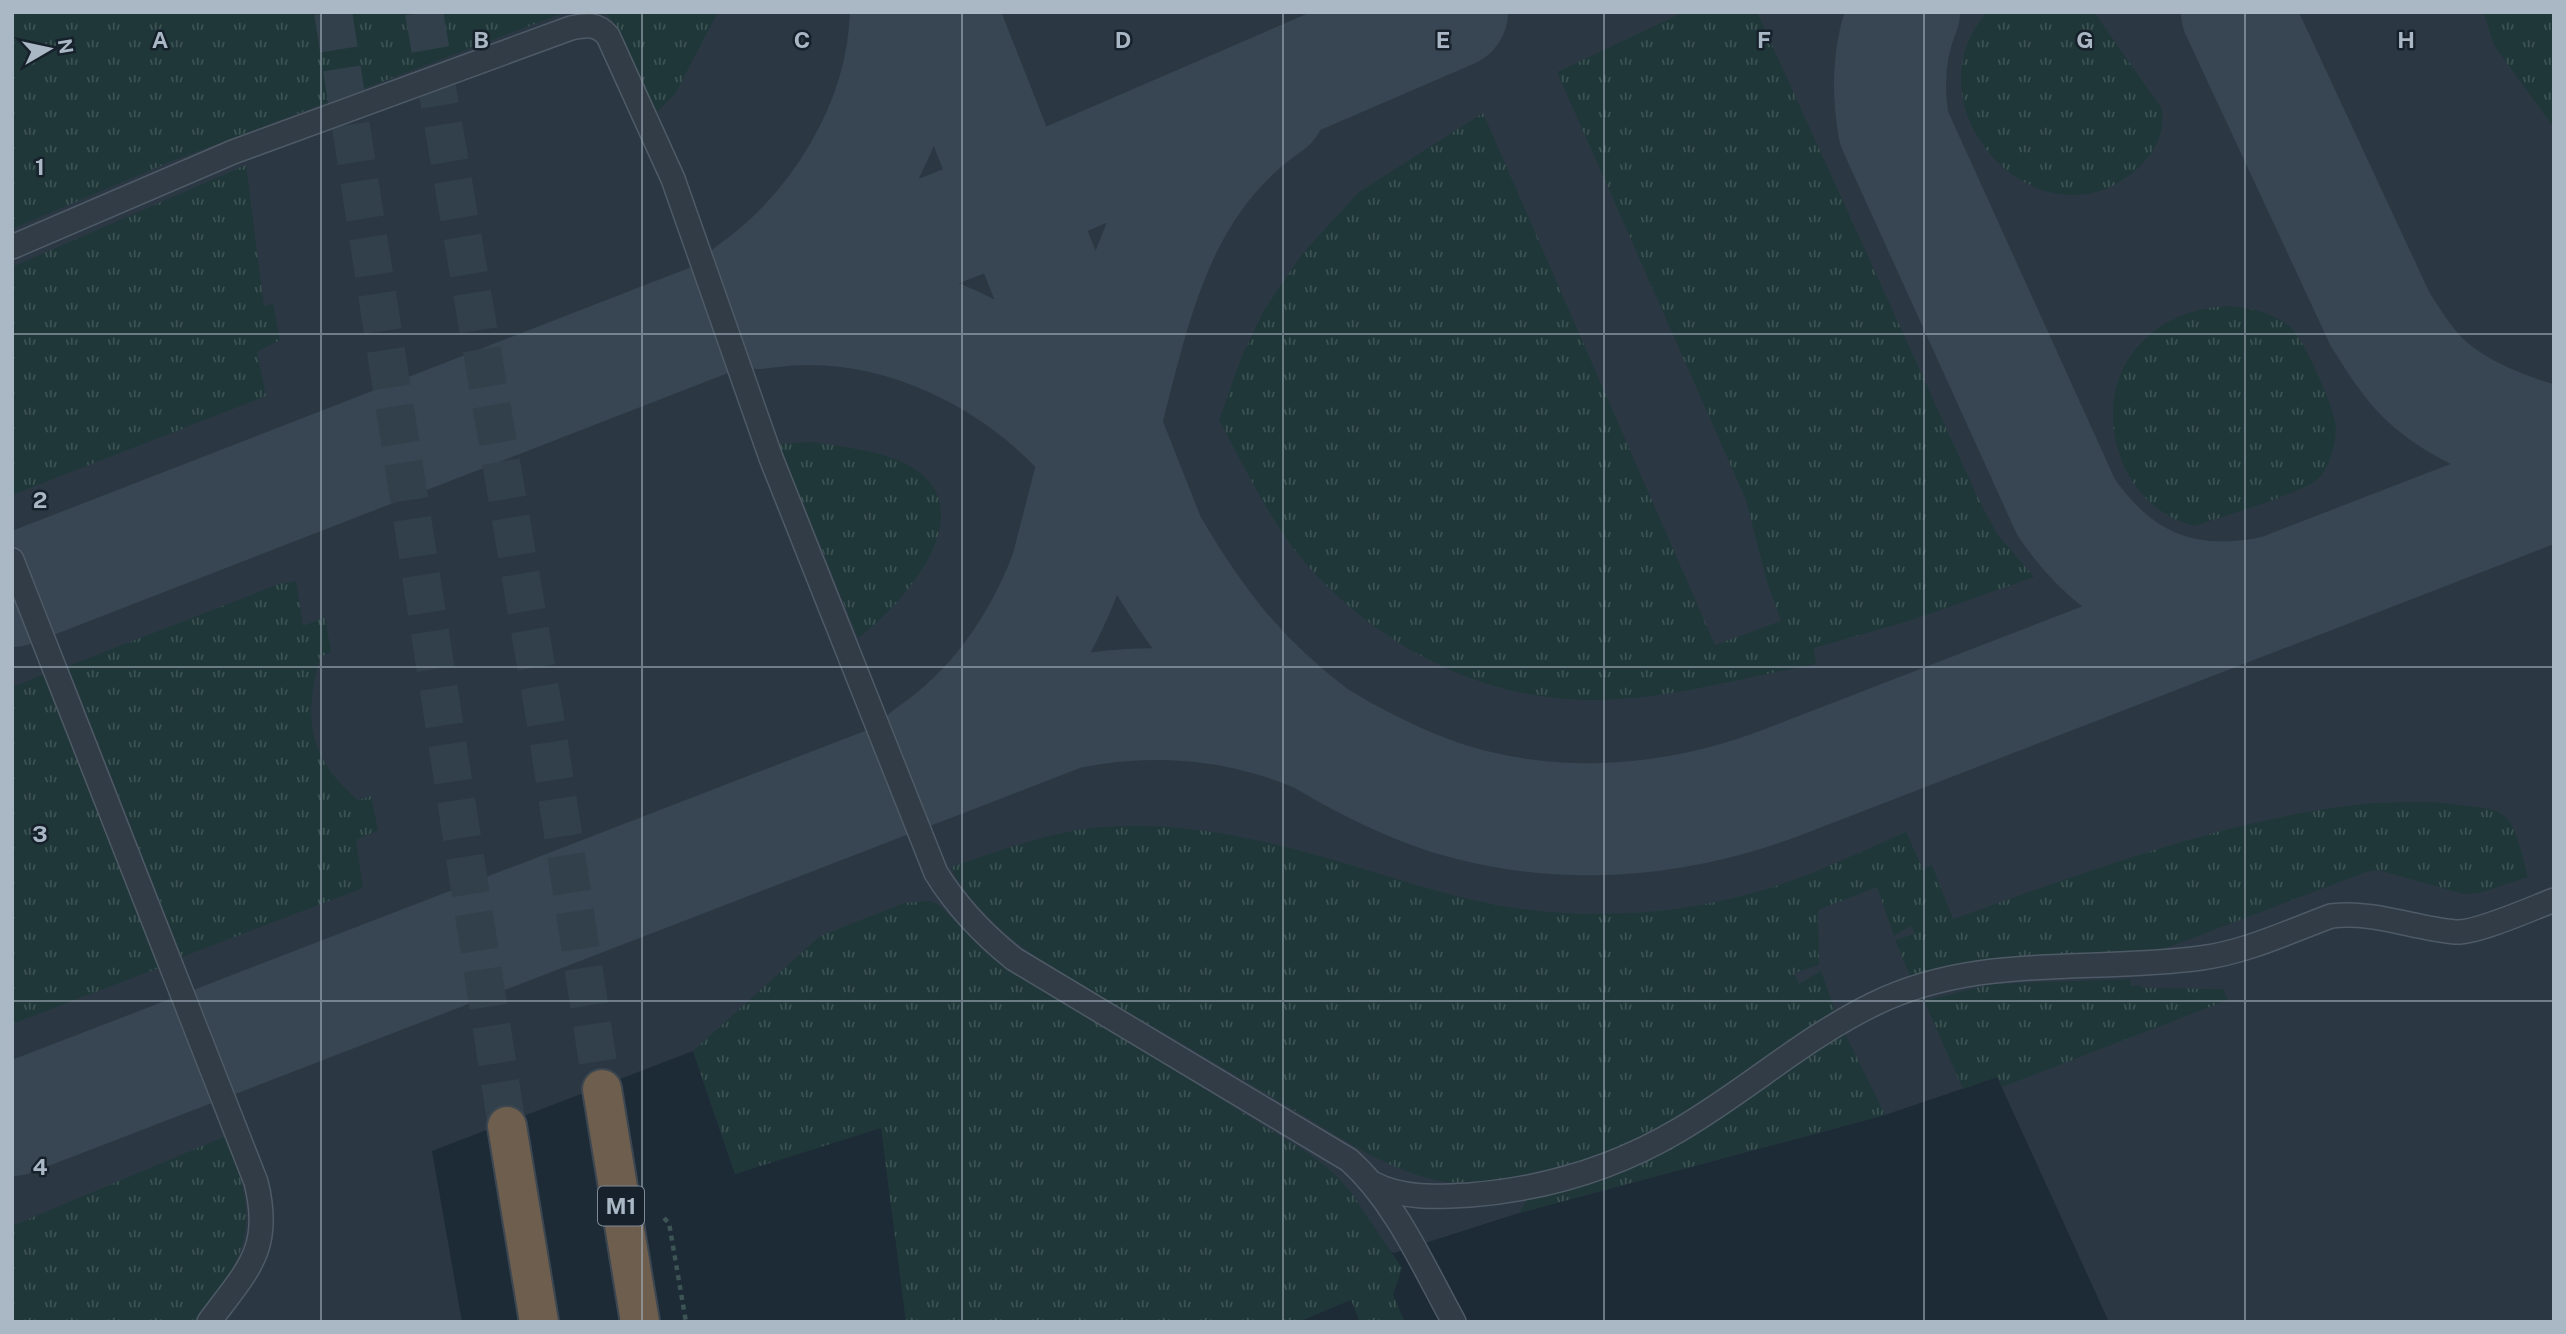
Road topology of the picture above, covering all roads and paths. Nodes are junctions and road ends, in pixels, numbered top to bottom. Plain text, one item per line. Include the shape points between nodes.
1 (12, 247) edge
2 (12, 560) edge
3 (2554, 900) edge
4 (602, 1089) tunnel mouth
5 (507, 1126) tunnel mouth
6 (1372, 1183) junction
7 (660, 1215) dead end
8 (209, 1322) edge
9 (539, 1322) edge
10 (640, 1322) edge
11 (686, 1322) edge
12 (1453, 1322) edge

1 - 6 lane via 233,152 571,29 601,28 673,178 771,458 931,861 951,897 1014,959 1334,1150
2 - 8 lane via 256,1182 263,1227 259,1245 252,1264
3 - 6 lane via 2457,933 2382,917 2331,916 2203,958 2008,968 1949,977 1909,988 1839,1023 1681,1129 1587,1172 1524,1188 1443,1196 1397,1194
4 - 10 highway, M1
5 - 9 highway
6 - 12 lane
7 - 11 path via 669,1223

